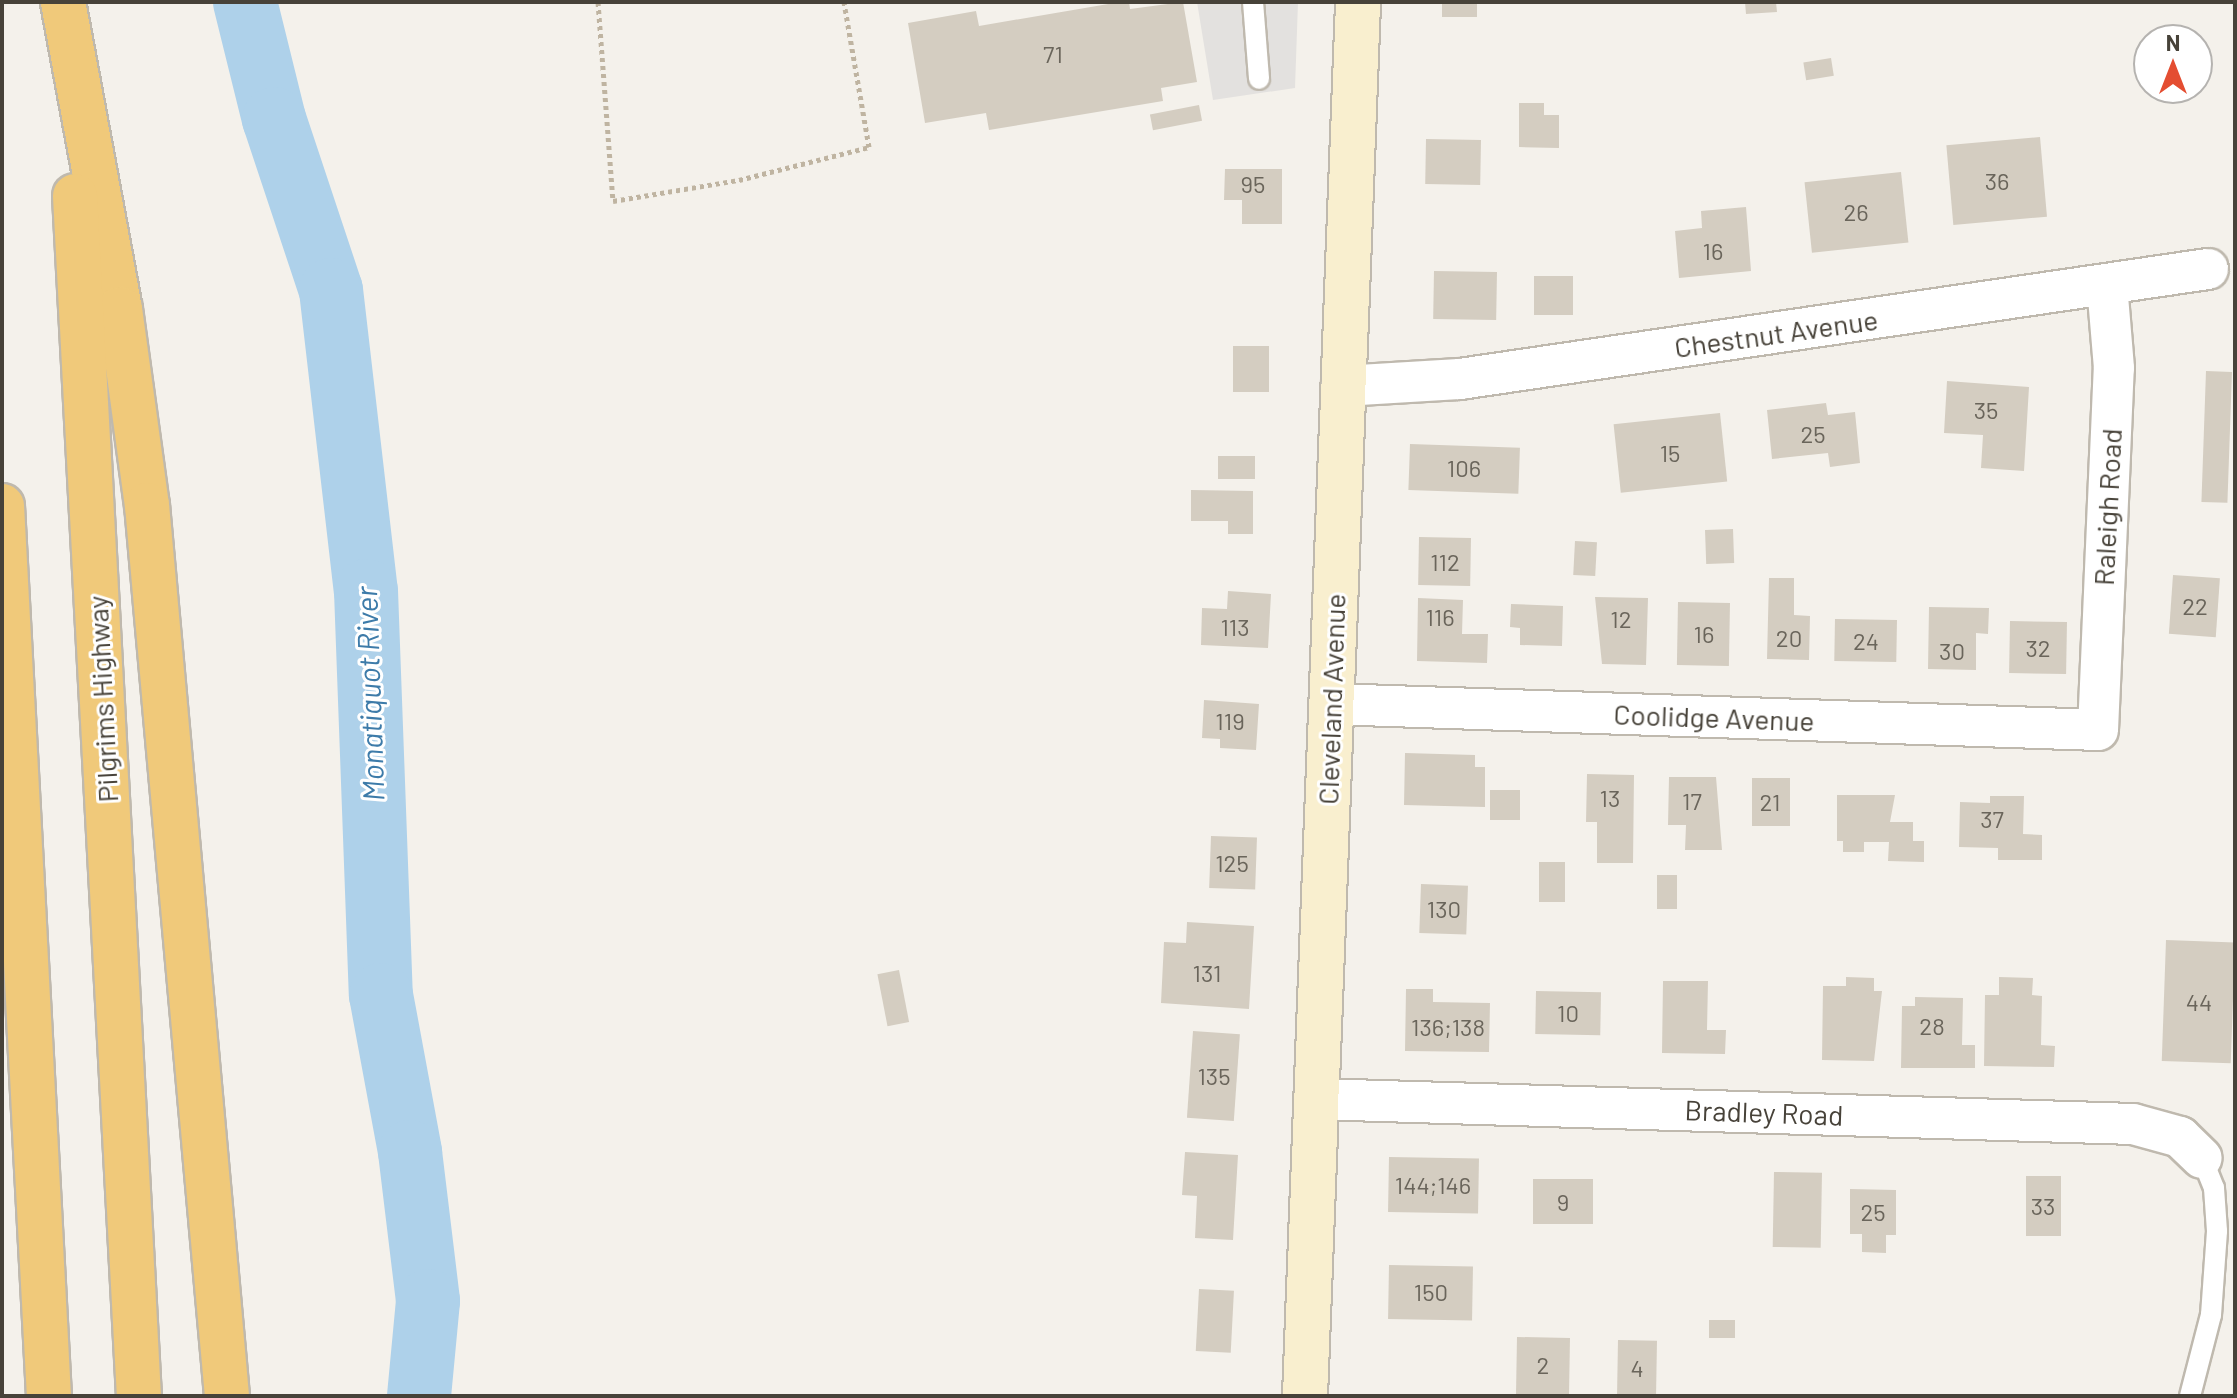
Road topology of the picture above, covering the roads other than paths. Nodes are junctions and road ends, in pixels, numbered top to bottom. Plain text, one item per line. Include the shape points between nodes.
1 (57, 2) edge
2 (63, 2) edge
3 (1253, 2) edge
4 (1358, 2) edge
5 (1259, 79) dead end
6 (2208, 269) dead end
7 (2107, 285) junction
8 (1342, 386) junction
9 (2, 506) edge
10 (1331, 704) junction
11 (2098, 730) joint
12 (1316, 1099) junction
13 (2202, 1158) joint
14 (49, 1396) edge
15 (139, 1396) edge
16 (227, 1396) edge
17 (1305, 1396) edge
18 (2190, 1396) edge

1 - 15 highway, Pilgrims Highway via 78,245
2 - 16 highway via 146,489
3 - 5 lane
4 - 8 street, Cleveland Avenue
6 - 7 street, Chestnut Avenue
7 - 8 street, Chestnut Avenue via 1460,379
7 - 11 street, Raleigh Road via 2114,368
8 - 10 street, Cleveland Avenue
9 - 14 highway
10 - 11 street, Coolidge Avenue
10 - 12 street, Cleveland Avenue
12 - 13 street, Bradley Road via 2133,1124 2180,1137
12 - 17 street, Cleveland Avenue
13 - 18 lane via 2214,1188 2217,1231 2211,1315

